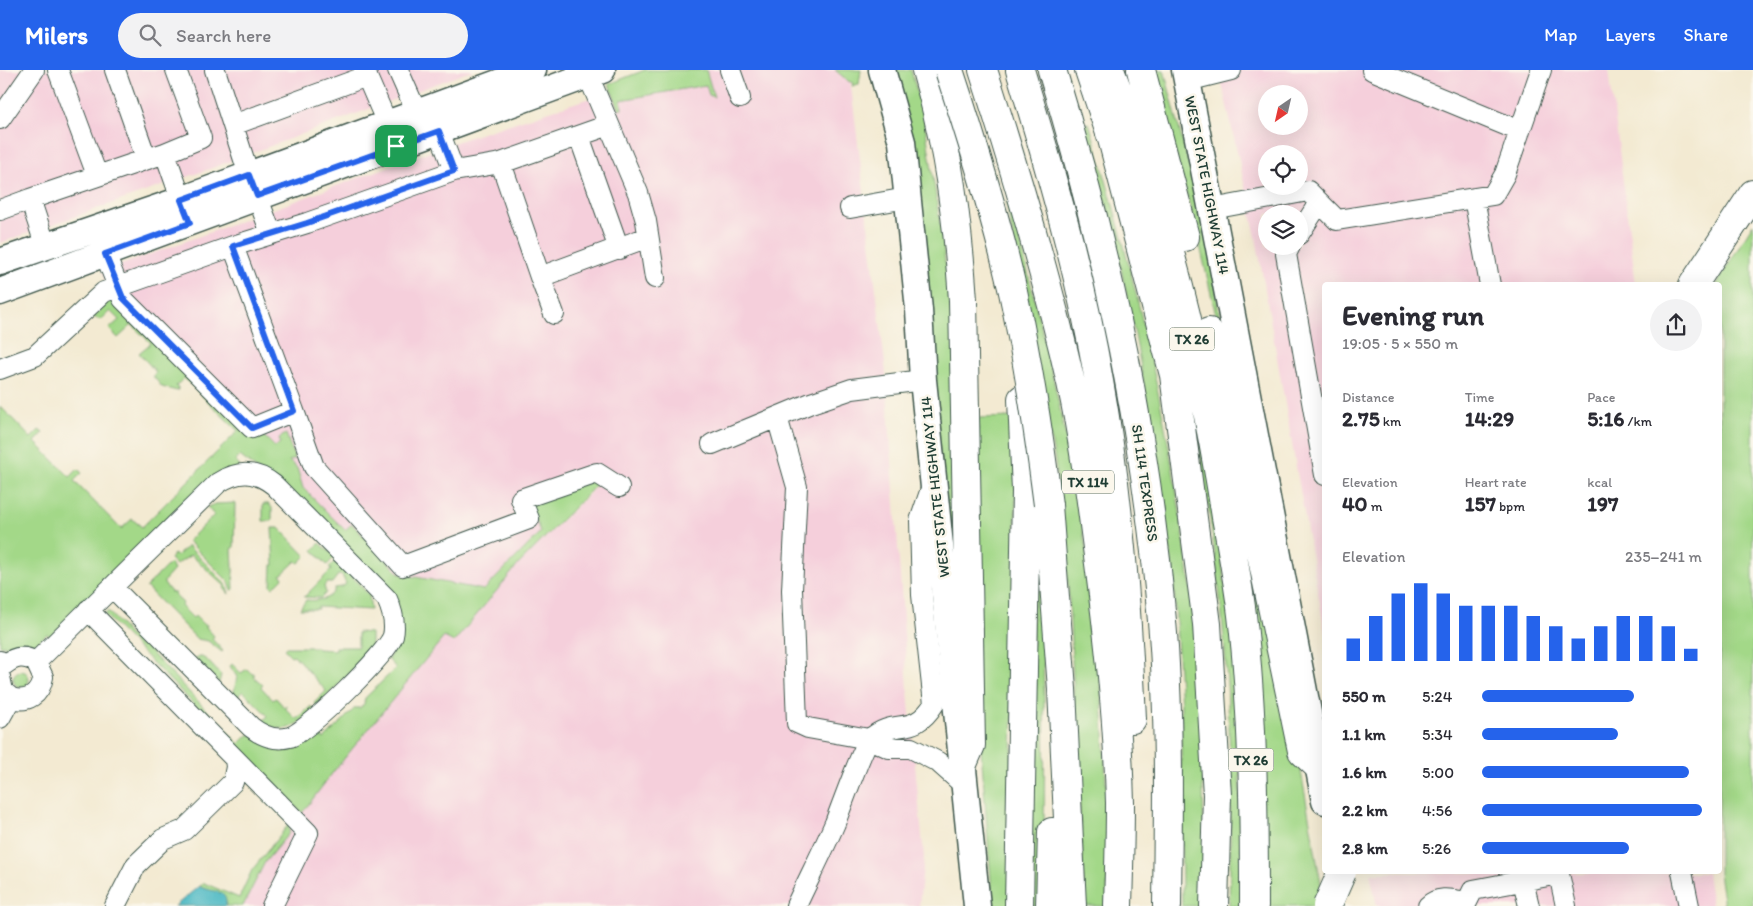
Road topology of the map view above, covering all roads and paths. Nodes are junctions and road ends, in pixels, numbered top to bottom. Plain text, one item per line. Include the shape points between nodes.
1 (34, 70) edge
2 (58, 70) edge
3 (115, 70) edge
4 (176, 70) edge
5 (215, 70) edge
6 (398, 70) edge
7 (533, 70) edge
8 (730, 70) edge
9 (882, 70) edge
10 (926, 70) edge
11 (949, 70) edge
12 (966, 70) edge
13 (983, 70) edge
14 (1020, 70) edge
15 (1052, 70) edge
16 (1090, 70) edge
17 (1110, 70) edge
18 (1141, 70) edge
19 (1231, 70) edge
20 (1372, 70) edge
21 (1541, 70) edge
22 (592, 72) edge
23 (366, 73) edge
24 (1186, 76) edge
25 (740, 98) dead end
26 (417, 113) junction
27 (0, 119) edge
28 (233, 125) junction
29 (609, 125) junction
30 (439, 131) junction
31 (1520, 131) junction
32 (391, 134) junction
33 (579, 136) junction
34 (156, 156) junction
35 (500, 163) junction
36 (454, 171) junction
37 (97, 175) junction
38 (253, 186) junction
39 (1753, 194) edge
40 (907, 198) junction
41 (1474, 198) junction
42 (30, 199) junction
43 (1319, 203) junction
44 (850, 208) dead end
45 (1212, 209) junction
46 (0, 210) edge
47 (185, 212) junction
48 (1308, 220) edge
49 (271, 233) junction
50 (648, 237) junction
51 (100, 242) junction
52 (233, 246) junction
53 (46, 247) junction
54 (619, 249) junction
55 (1286, 255) edge
56 (0, 262) edge
57 (540, 277) junction
58 (655, 278) dead end
59 (1489, 282) edge
60 (1696, 282) edge
61 (118, 286) junction
62 (0, 292) edge
63 (554, 314) dead end
64 (0, 369) edge
65 (923, 380) junction
66 (294, 411) junction
67 (776, 417) junction
68 (712, 444) dead end
69 (1322, 459) edge
70 (935, 478) junction
71 (620, 487) dead end
72 (112, 587) junction
73 (88, 610) junction
74 (36, 662) junction
75 (1, 669) edge
76 (10, 698) junction
77 (1063, 717) junction
78 (0, 718) edge
79 (869, 739) junction
80 (235, 758) junction
81 (1318, 766) junction
82 (963, 776) junction
83 (1322, 786) edge
84 (1337, 874) edge
85 (1341, 874) edge
86 (1555, 874) edge
87 (1559, 874) edge
88 (1682, 874) edge
89 (1524, 881) junction
90 (1466, 904) edge
91 (115, 906) edge
92 (272, 906) edge
93 (796, 906) edge
94 (977, 906) edge
95 (1019, 906) edge
96 (1050, 906) edge
97 (1072, 906) edge
98 (1118, 906) edge
99 (1134, 906) edge
100 (1167, 906) edge
101 (1214, 906) edge
102 (1254, 906) edge
103 (1328, 906) edge
104 (1342, 906) edge
105 (1428, 906) edge
106 (1529, 906) edge
107 (1566, 906) edge
108 (1689, 906) edge

1 - 27 lane
2 - 37 lane
3 - 34 lane
4 - 34 lane via 201,138
5 - 28 lane
6 - 26 lane
7 - 26 main road
8 - 25 lane
9 - 40 main road, WEST STATE HIGHWAY 114 via 902,142
10 - 82 highway via 959,233 964,300 971,745
11 - 77 highway, bridge via 979,162 1012,291 1040,439 1048,505
12 - 95 highway via 1002,234 1019,358 1025,435
13 - 98 highway, TX 114 via 1016,171 1047,284 1071,385 1091,502 1106,620 1116,740 1120,803
14 - 99 highway, SH 114 TEXPRESS via 1080,294 1099,380 1117,498 1128,621 1133,739
15 - 100 highway, SH 114 TEXPRESS via 1076,148 1111,286 1149,497 1165,661
16 - 101 highway via 1112,139 1174,375 1207,624 1217,795
17 - 102 highway, TX 26 via 1132,125 1158,210 1205,397 1242,615 1254,810
18 - 81 highway via 1242,462 1302,751
19 - 24 lane
20 - 31 lane
21 - 31 lane
22 - 29 lane
22 - 30 main road
23 - 28 lane
23 - 32 lane
24 - 45 main road, WEST STATE HIGHWAY 114
26 - 30 lane
26 - 32 main road
28 - 38 lane
29 - 33 lane
29 - 50 lane via 638,193
30 - 32 main road
30 - 36 lane
31 - 41 lane via 1505,174 1493,195
32 - 38 main road
33 - 35 lane
33 - 54 lane
34 - 37 lane
34 - 47 lane
35 - 36 lane
35 - 57 lane
36 - 49 lane
37 - 42 lane
38 - 47 main road
38 - 49 lane
39 - 60 highway
40 - 44 lane
40 - 65 main road, WEST STATE HIGHWAY 114
41 - 43 lane via 1336,220
41 - 59 lane
42 - 46 lane
42 - 53 lane
43 - 45 lane via 1308,191
43 - 48 lane
45 - 81 main road, WEST STATE HIGHWAY 114
47 - 51 main road
49 - 52 lane
50 - 54 lane
50 - 58 lane
51 - 53 main road
51 - 61 lane
51 - 62 main road
52 - 61 lane
52 - 66 lane
53 - 56 main road
54 - 57 lane
55 - 69 lane
57 - 63 lane
61 - 64 lane via 99,296 36,356
61 - 66 lane via 123,298 252,428
65 - 67 lane via 852,389
65 - 70 main road, WEST STATE HIGHWAY 114
66 - 71 lane via 314,467 403,566 529,519 521,499 597,474
67 - 68 lane
67 - 79 lane via 797,487 792,590 797,723
70 - 79 lane via 920,521 922,595 934,704 924,719 911,726 890,727
70 - 82 main road, WEST STATE HIGHWAY 114
72 - 72 lane via 218,483 229,476 251,472 274,485 387,599 394,622 393,634 380,657 302,732 281,739 268,737 258,733
72 - 73 lane
73 - 74 lane
73 - 80 lane
74 - 75 lane via 21,657 12,659
74 - 76 lane via 43,677 38,692 26,700
75 - 76 lane via 3,691
76 - 78 lane
77 - 96 highway via 1054,742
77 - 97 highway
79 - 82 lane via 890,748 911,748
79 - 93 lane via 834,826
80 - 91 lane via 233,782 184,830 163,839 136,865
80 - 92 lane via 308,833
81 - 83 main road, WEST STATE HIGHWAY 114
82 - 94 main road, WEST STATE HIGHWAY 114
84 - 104 main road
85 - 103 highway, bridge
86 - 89 lane
87 - 107 lane
88 - 108 lane
89 - 90 lane via 1474,890
89 - 106 lane
90 - 105 lane via 1447,899 1433,901

